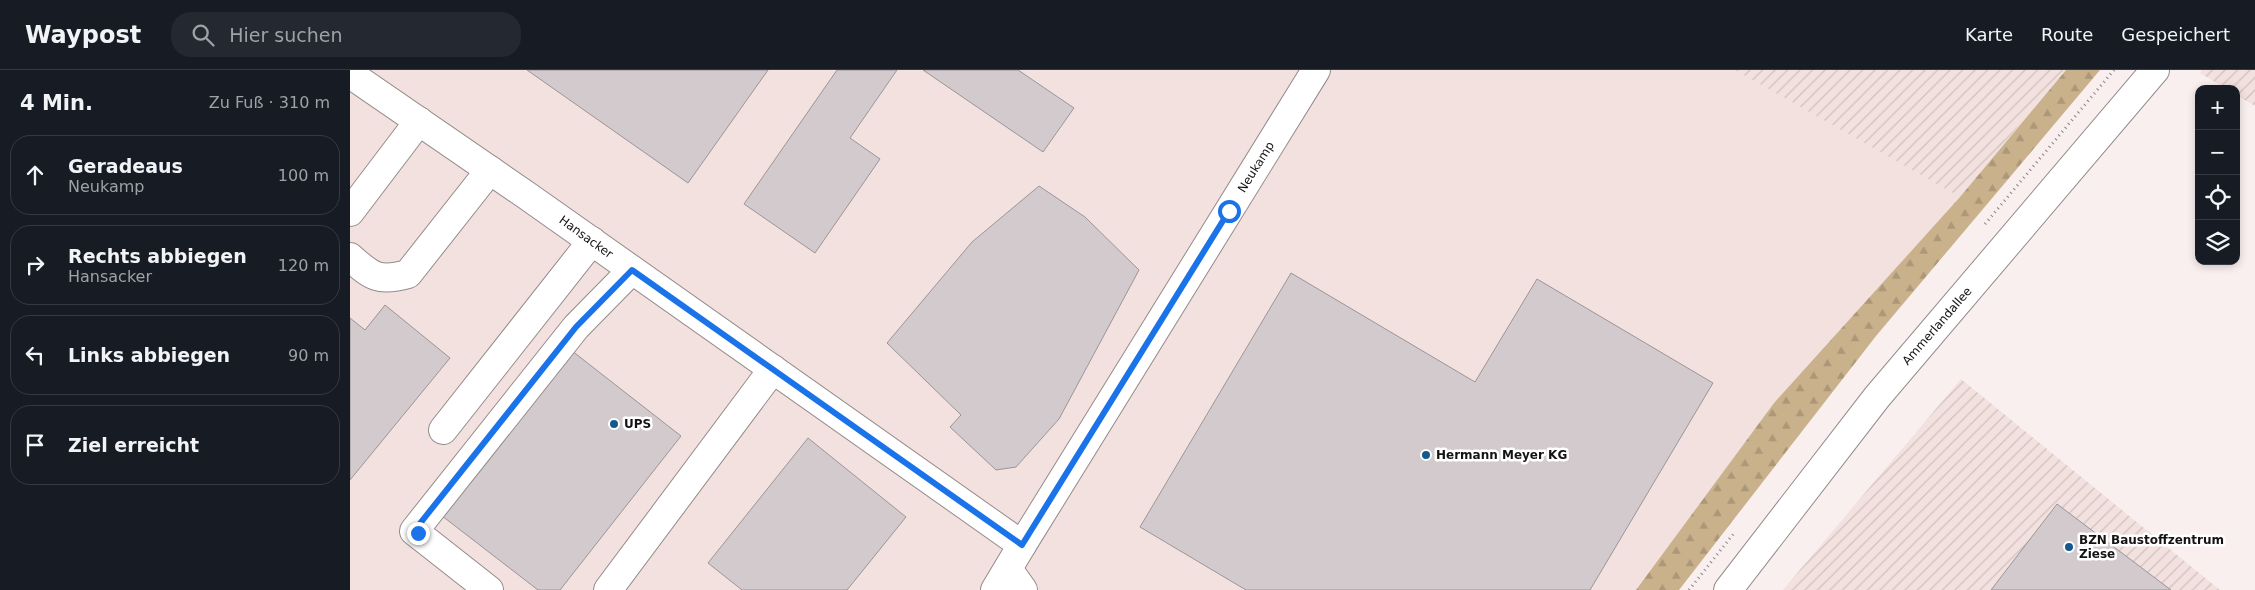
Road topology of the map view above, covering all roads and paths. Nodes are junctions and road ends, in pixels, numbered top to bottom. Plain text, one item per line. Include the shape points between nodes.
1 (1316, 70) edge
2 (2154, 70) edge
3 (350, 74) edge
4 (419, 121) junction
5 (490, 170) junction
6 (350, 212) edge
7 (592, 241) junction
8 (350, 257) edge
9 (632, 270) junction
10 (773, 369) junction
11 (442, 430) dead end
12 (1022, 545) junction
13 (1009, 583) edge
14 (489, 590) edge
15 (608, 590) edge
16 (1728, 590) edge

1 - 12 street, Neukamp
2 - 16 street, Ammerlandallee via 1877,397
3 - 4 street, Hansacker
4 - 5 street, Hansacker
4 - 6 street
5 - 7 street, Hansacker
5 - 8 street via 408,274 382,279 369,274
7 - 9 street, Hansacker
7 - 11 street
9 - 10 street, Hansacker
9 - 14 street via 576,327 414,531
10 - 12 street, Hansacker
10 - 15 street
12 - 13 street

